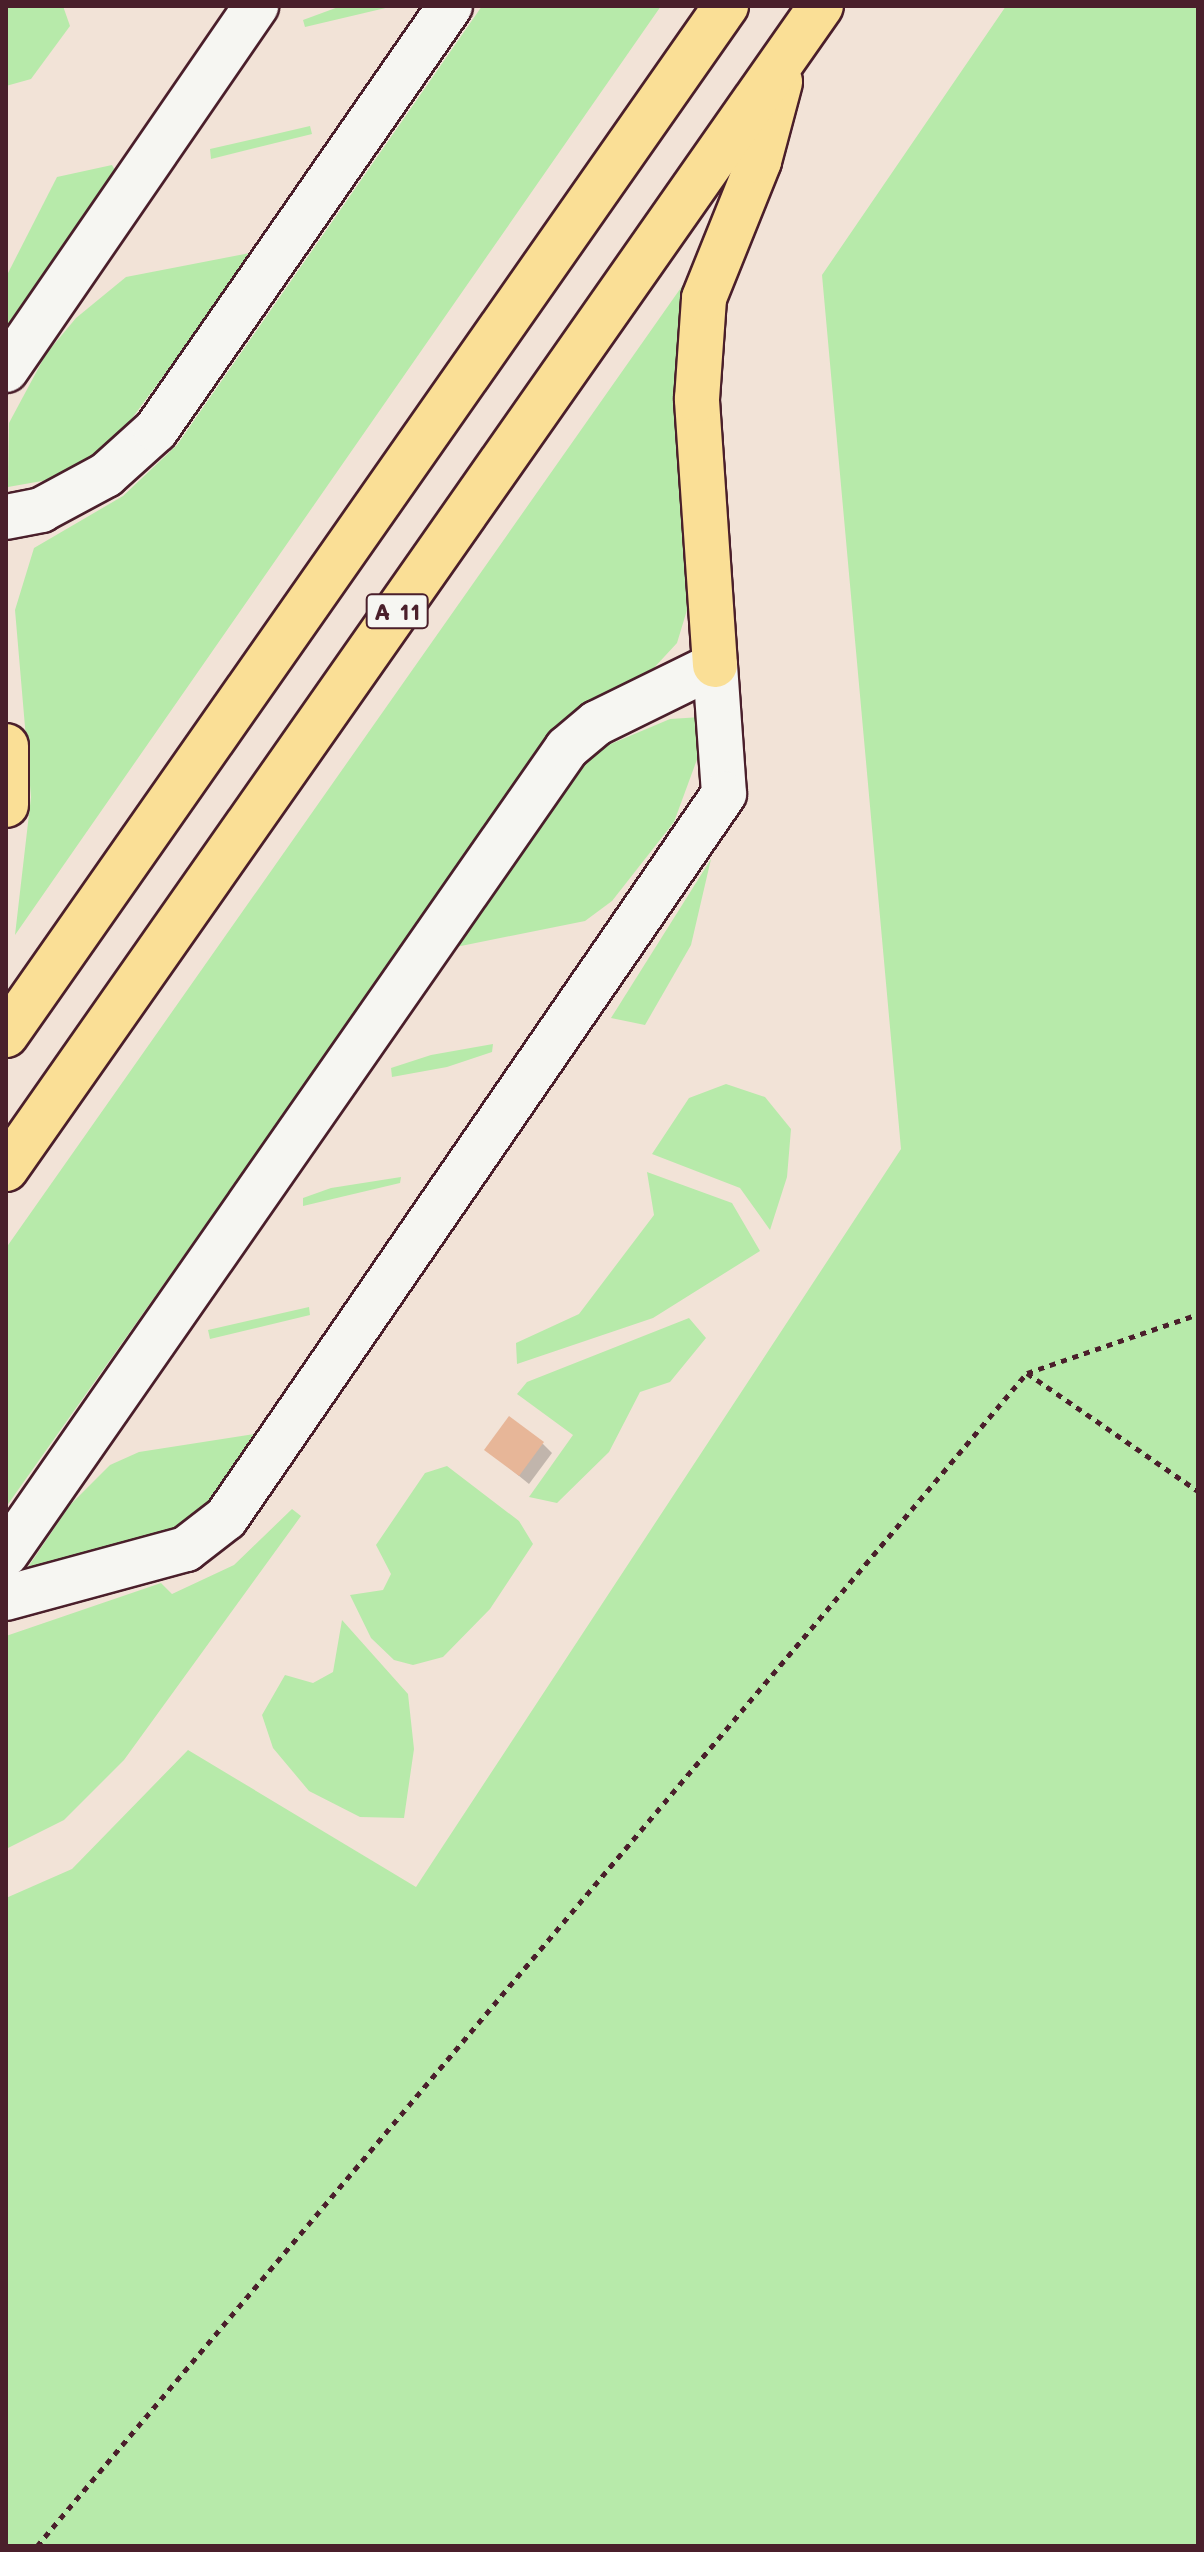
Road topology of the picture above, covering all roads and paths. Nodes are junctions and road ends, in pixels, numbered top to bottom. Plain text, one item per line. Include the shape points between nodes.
1 (256, 6) edge
2 (450, 6) edge
3 (726, 6) edge
4 (821, 6) edge
5 (788, 53) junction
6 (6, 370) edge
7 (6, 517) edge
8 (715, 665) junction
9 (6, 746) edge
10 (6, 805) edge
11 (6, 1035) edge
12 (6, 1169) edge
13 (1198, 1314) edge
14 (1027, 1373) junction
15 (1198, 1491) edge
16 (6, 1554) edge
17 (6, 1598) edge
18 (37, 2546) edge

1 - 6 lane
2 - 7 lane via 156,430 106,475 41,510
3 - 11 highway
4 - 5 highway, A 11
5 - 8 highway via 759,161 704,298 697,399
5 - 12 highway, A 11
8 - 16 lane via 610,716 567,748
8 - 17 lane via 724,794 226,1518 186,1549
9 - 10 highway
13 - 14 path
14 - 15 path
14 - 18 path

